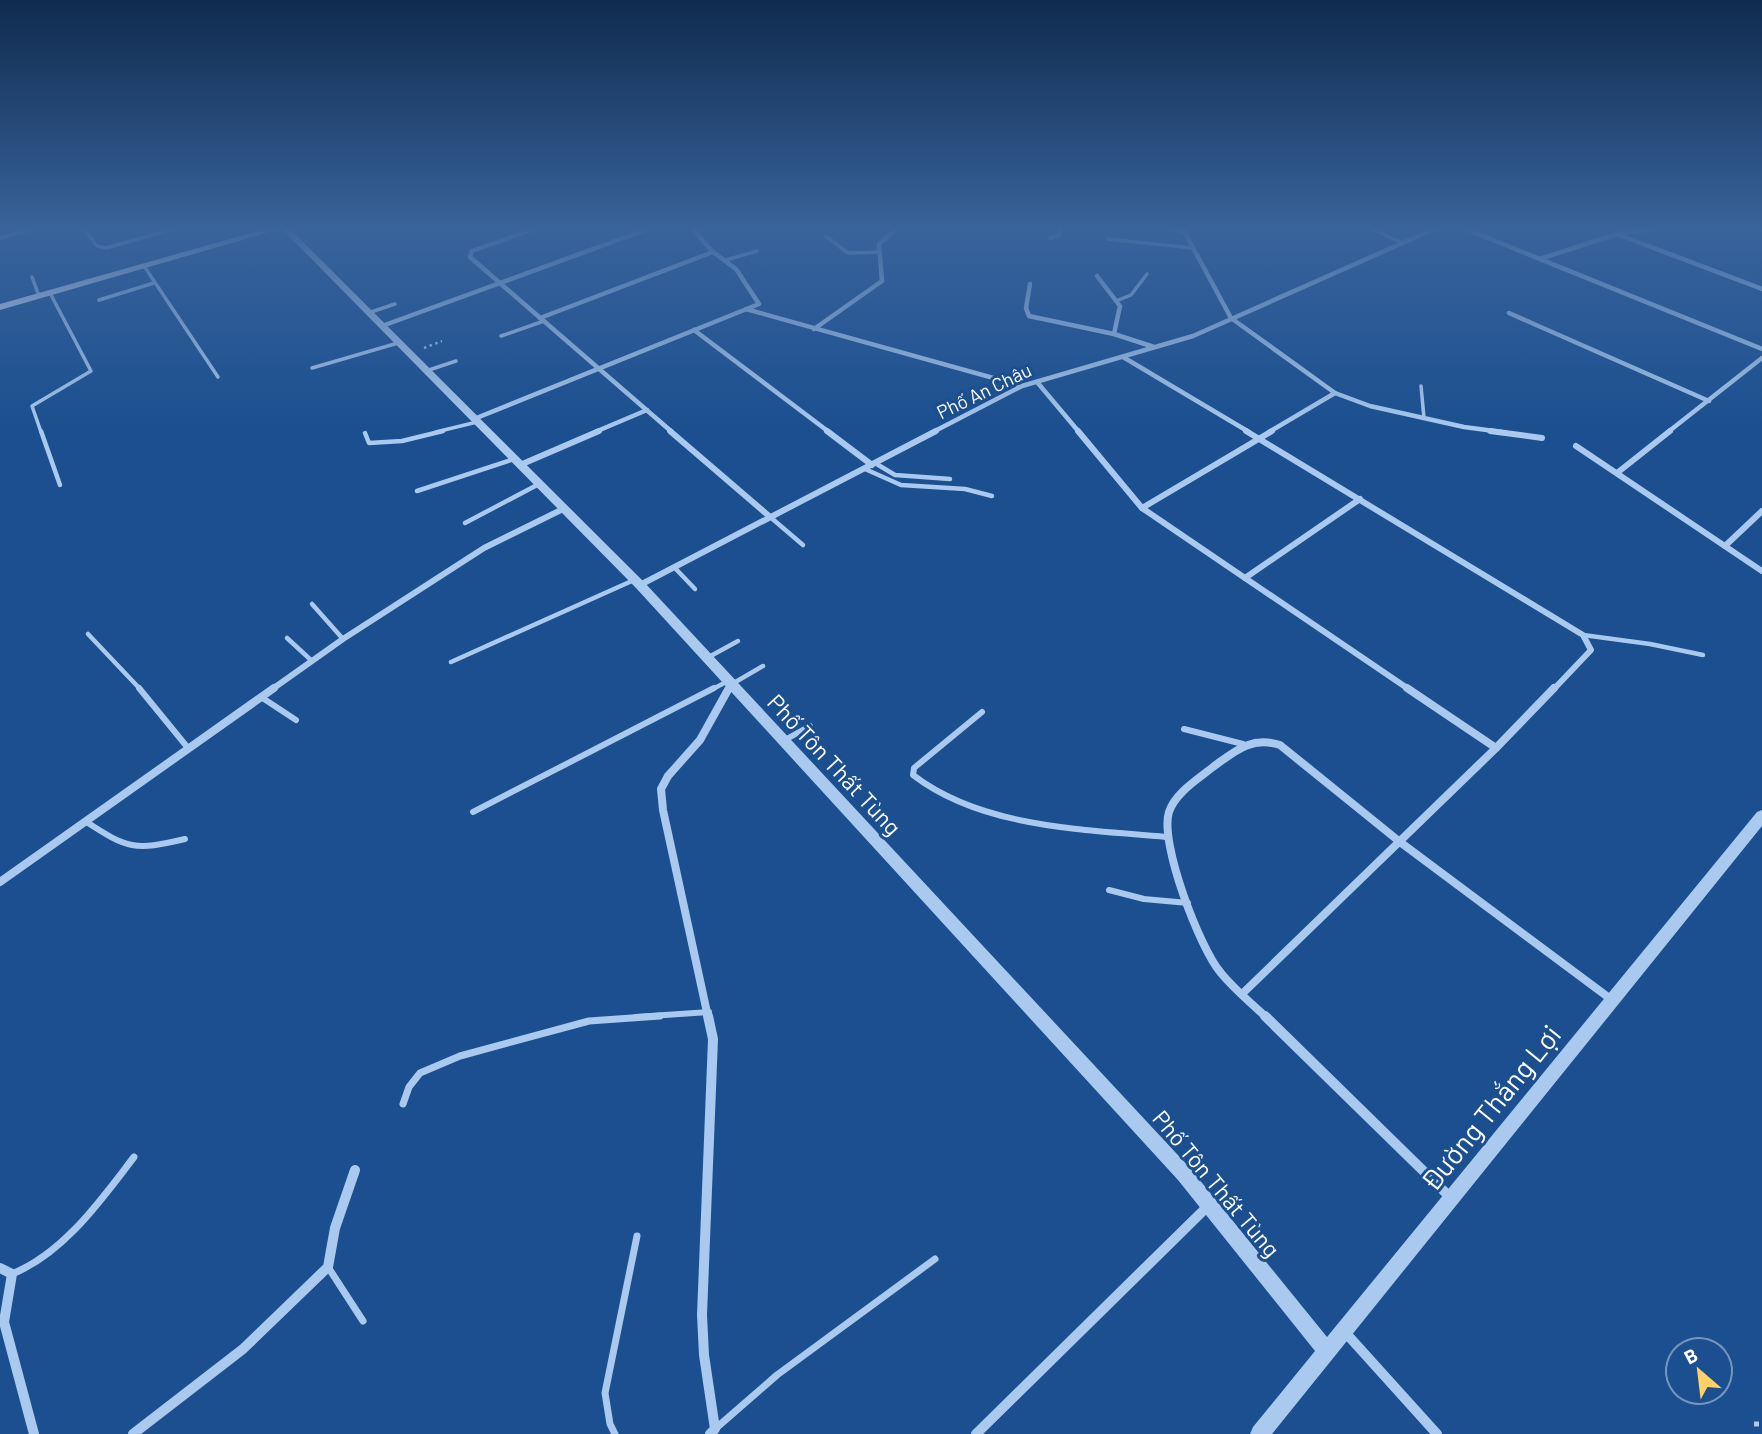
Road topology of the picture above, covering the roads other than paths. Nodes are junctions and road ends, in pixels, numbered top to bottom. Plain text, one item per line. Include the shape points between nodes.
1 (38, 296) edge
2 (52, 296) edge
3 (112, 296) edge
4 (164, 296) edge
5 (351, 296) edge
6 (465, 296) edge
7 (515, 296) edge
8 (603, 296) edge
9 (754, 296) edge
10 (861, 296) edge
11 (1028, 296) edge
12 (1113, 296) edge
13 (1128, 296) edge
14 (1219, 296) edge
15 (1282, 296) edge
16 (1630, 296) edge
17 (99, 300) dead end
18 (1116, 300) junction
19 (395, 304) dead end
20 (0, 307) edge
21 (745, 309) junction
22 (368, 313) junction
23 (1510, 313) dead end
24 (1231, 318) junction
25 (542, 320) junction
26 (382, 327) junction
27 (814, 329) junction
28 (694, 330) junction
29 (1114, 334) junction
30 (501, 336) dead end
31 (398, 343) junction
32 (1155, 347) junction
33 (1762, 349) edge
34 (1122, 357) junction
35 (1762, 358) edge
36 (456, 361) dead end
37 (312, 368) dead end
38 (599, 369) junction
39 (426, 371) junction
40 (218, 377) dead end
41 (1037, 382) junction
42 (1023, 386) junction
43 (1421, 386) dead end
44 (1335, 393) junction
45 (1709, 401) junction
46 (647, 410) junction
47 (1424, 418) junction
48 (476, 421) junction
49 (365, 433) dead end
50 (1542, 438) dead end
51 (1260, 439) junction
52 (1576, 446) dead end
53 (517, 462) junction
54 (874, 464) junction
55 (865, 469) junction
56 (1617, 473) junction
57 (950, 479) dead end
58 (539, 484) junction
59 (60, 485) dead end
60 (417, 491) dead end
61 (992, 496) dead end
62 (1360, 499) junction
63 (1142, 508) junction
64 (563, 509) junction
65 (1762, 511) edge
66 (769, 516) junction
67 (465, 523) dead end
68 (803, 545) dead end
69 (1725, 546) junction
70 (674, 567) junction
71 (1762, 571) edge
72 (1245, 578) junction
73 (637, 583) junction
74 (695, 589) dead end
75 (312, 604) dead end
76 (88, 634) dead end
77 (1583, 635) junction
78 (286, 638) dead end
79 (342, 639) junction
80 (738, 641) dead end
81 (1703, 655) dead end
82 (707, 658) junction
83 (312, 660) junction
84 (451, 662) dead end
85 (762, 666) dead end
86 (729, 683) junction
87 (261, 696) junction
88 (982, 712) dead end
89 (296, 720) dead end
90 (810, 726) dead end
91 (1184, 729) dead end
92 (783, 740) junction
93 (1243, 744) junction
94 (188, 748) junction
95 (1496, 748) junction
96 (473, 812) dead end
97 (1762, 816) edge
98 (85, 821) junction
99 (1166, 837) junction
100 (185, 839) dead end
101 (1400, 842) junction
102 (0, 882) edge
103 (1109, 890) dead end
104 (1188, 903) junction
105 (1242, 994) junction
106 (1612, 1000) junction
107 (709, 1012) junction
108 (403, 1104) dead end
109 (134, 1157) dead end
110 (355, 1170) dead end
111 (1451, 1198) junction
112 (1209, 1205) junction
113 (637, 1236) dead end
114 (935, 1259) dead end
115 (328, 1267) junction
116 (0, 1268) edge
117 (12, 1274) junction
118 (363, 1321) dead end
119 (1344, 1330) junction
120 (1327, 1351) junction
121 (712, 1432) edge
122 (34, 1434) edge
123 (133, 1434) edge
124 (615, 1434) edge
125 (976, 1434) edge
126 (1260, 1434) edge
127 (1437, 1434) edge

1 - 20 main road
2 - 59 lane via 91,371 32,406
3 - 17 lane
4 - 40 lane
5 - 22 street, Phố Tôn Thất Tùng
6 - 26 street
7 - 25 street
8 - 25 street
9 - 21 street via 759,304
10 - 27 street
11 - 29 street via 1029,316
12 - 18 street
13 - 18 lane
14 - 24 street
15 - 24 street, Phố An Châu
16 - 33 street
18 - 29 street via 1120,306
19 - 22 lane
21 - 27 street
21 - 28 street
22 - 26 street, Phố Tôn Thất Tùng
23 - 45 street
24 - 32 street, Phố An Châu
24 - 44 street
25 - 30 lane
25 - 38 street
26 - 31 street, Phố Tôn Thất Tùng
27 - 42 street
28 - 38 street
28 - 54 street
29 - 32 street
31 - 37 lane
31 - 39 street, Phố Tôn Thất Tùng
32 - 34 street, Phố An Châu
34 - 41 street, Phố An Châu
34 - 51 street
35 - 45 street
36 - 39 lane
38 - 46 street
38 - 48 street
39 - 48 street, Phố Tôn Thất Tùng
41 - 42 street, Phố An Châu
41 - 63 street
42 - 54 street, Phố An Châu
43 - 47 lane
44 - 47 street
44 - 51 street
45 - 56 street
46 - 53 street
46 - 66 street
47 - 50 street
48 - 49 lane via 402,441 369,443
48 - 53 street, Phố Tôn Thất Tùng
51 - 62 street
51 - 63 street
52 - 56 street
53 - 58 street, Phố Tôn Thất Tùng
53 - 60 lane
54 - 55 street, Phố An Châu
54 - 57 lane via 895,475
55 - 61 lane via 901,485 965,489
55 - 66 street, Phố An Châu
56 - 69 street
58 - 64 street, Phố Tôn Thất Tùng
58 - 67 lane
62 - 72 street
62 - 77 street
63 - 72 street
64 - 73 street, Phố Tôn Thất Tùng
64 - 79 street via 484,548
65 - 69 street
66 - 68 lane
66 - 70 street, Phố An Châu
69 - 71 street
70 - 73 street, Phố An Châu
70 - 74 lane
72 - 95 street
73 - 82 street, Phố Tôn Thất Tùng
73 - 84 lane
75 - 79 lane
76 - 94 lane
77 - 81 lane
77 - 95 street via 1591,650
78 - 83 lane
79 - 83 street
80 - 82 lane
82 - 86 street, Phố Tôn Thất Tùng
83 - 87 street
85 - 86 lane
86 - 92 street, Phố Tôn Thất Tùng
86 - 96 lane
86 - 107 street via 700,740 661,789
87 - 89 lane
87 - 94 street
88 - 99 lane via 914,768 913,775 921,783 972,807 1009,816
90 - 92 lane
91 - 93 lane
92 - 112 street, Phố Tôn Thất Tùng
93 - 99 street via 1181,794 1168,812
93 - 101 street via 1257,739 1280,745
94 - 98 street
95 - 101 street
97 - 106 street, Đường Thắng Lợi
98 - 100 lane via 125,847 145,848
98 - 102 street
99 - 104 street
101 - 105 street
101 - 106 street
103 - 104 lane
104 - 105 street via 1219,971
105 - 111 street
106 - 111 street, Đường Thắng Lợi
107 - 108 lane via 589,1021 460,1056 420,1073
107 - 121 street via 713,1039 702,1315
109 - 117 lane via 87,1214 35,1266
110 - 115 street via 335,1228
111 - 119 street, Đường Thắng Lợi
112 - 120 street, Phố Tôn Thất Tùng
112 - 125 street
113 - 124 lane via 605,1393
114 - 121 lane via 777,1375
115 - 118 lane
115 - 123 street via 243,1349
116 - 117 street
117 - 122 street via 4,1322
119 - 120 street, Đường Thắng Lợi
119 - 127 street
120 - 126 street, Đường Thắng Lợi

